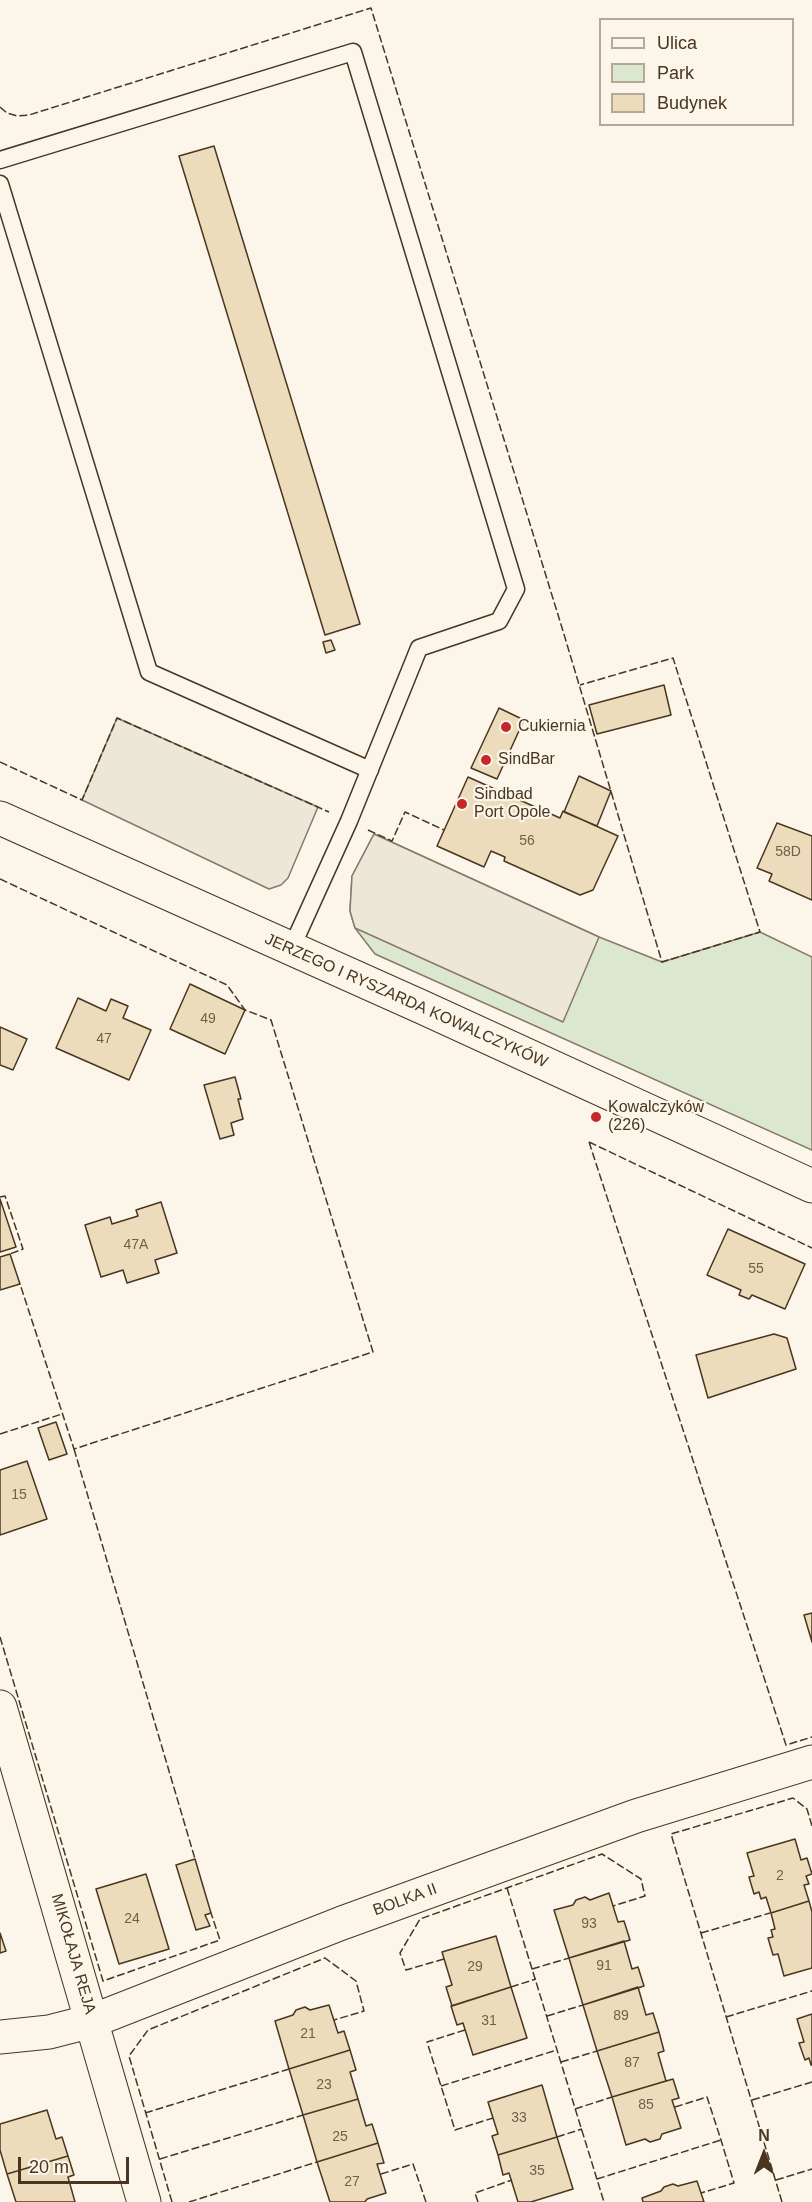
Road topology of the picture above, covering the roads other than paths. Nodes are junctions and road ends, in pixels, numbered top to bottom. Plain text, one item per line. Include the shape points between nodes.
1 (0, 160) edge
2 (0, 183) edge
3 (370, 770) junction
4 (0, 818) edge
5 (291, 949) junction
6 (812, 1186) edge
7 (0, 1707) edge
8 (811, 1766) edge
9 (92, 2021) junction
10 (0, 2037) edge
11 (144, 2202) edge

1 - 3 lane via 353,52 516,589 499,621 419,648
2 - 3 lane via 149,672
3 - 5 lane
4 - 5 street, JERZEGO I RYSZARDA KOWALCZYKÓW
5 - 6 street, JERZEGO I RYSZARDA KOWALCZYKÓW
7 - 9 street, MIKOŁAJA REJA
8 - 9 street, BOLKA II via 636,1816 342,1923
9 - 10 street, BOLKA II via 49,2032
9 - 11 street, MIKOŁAJA REJA

